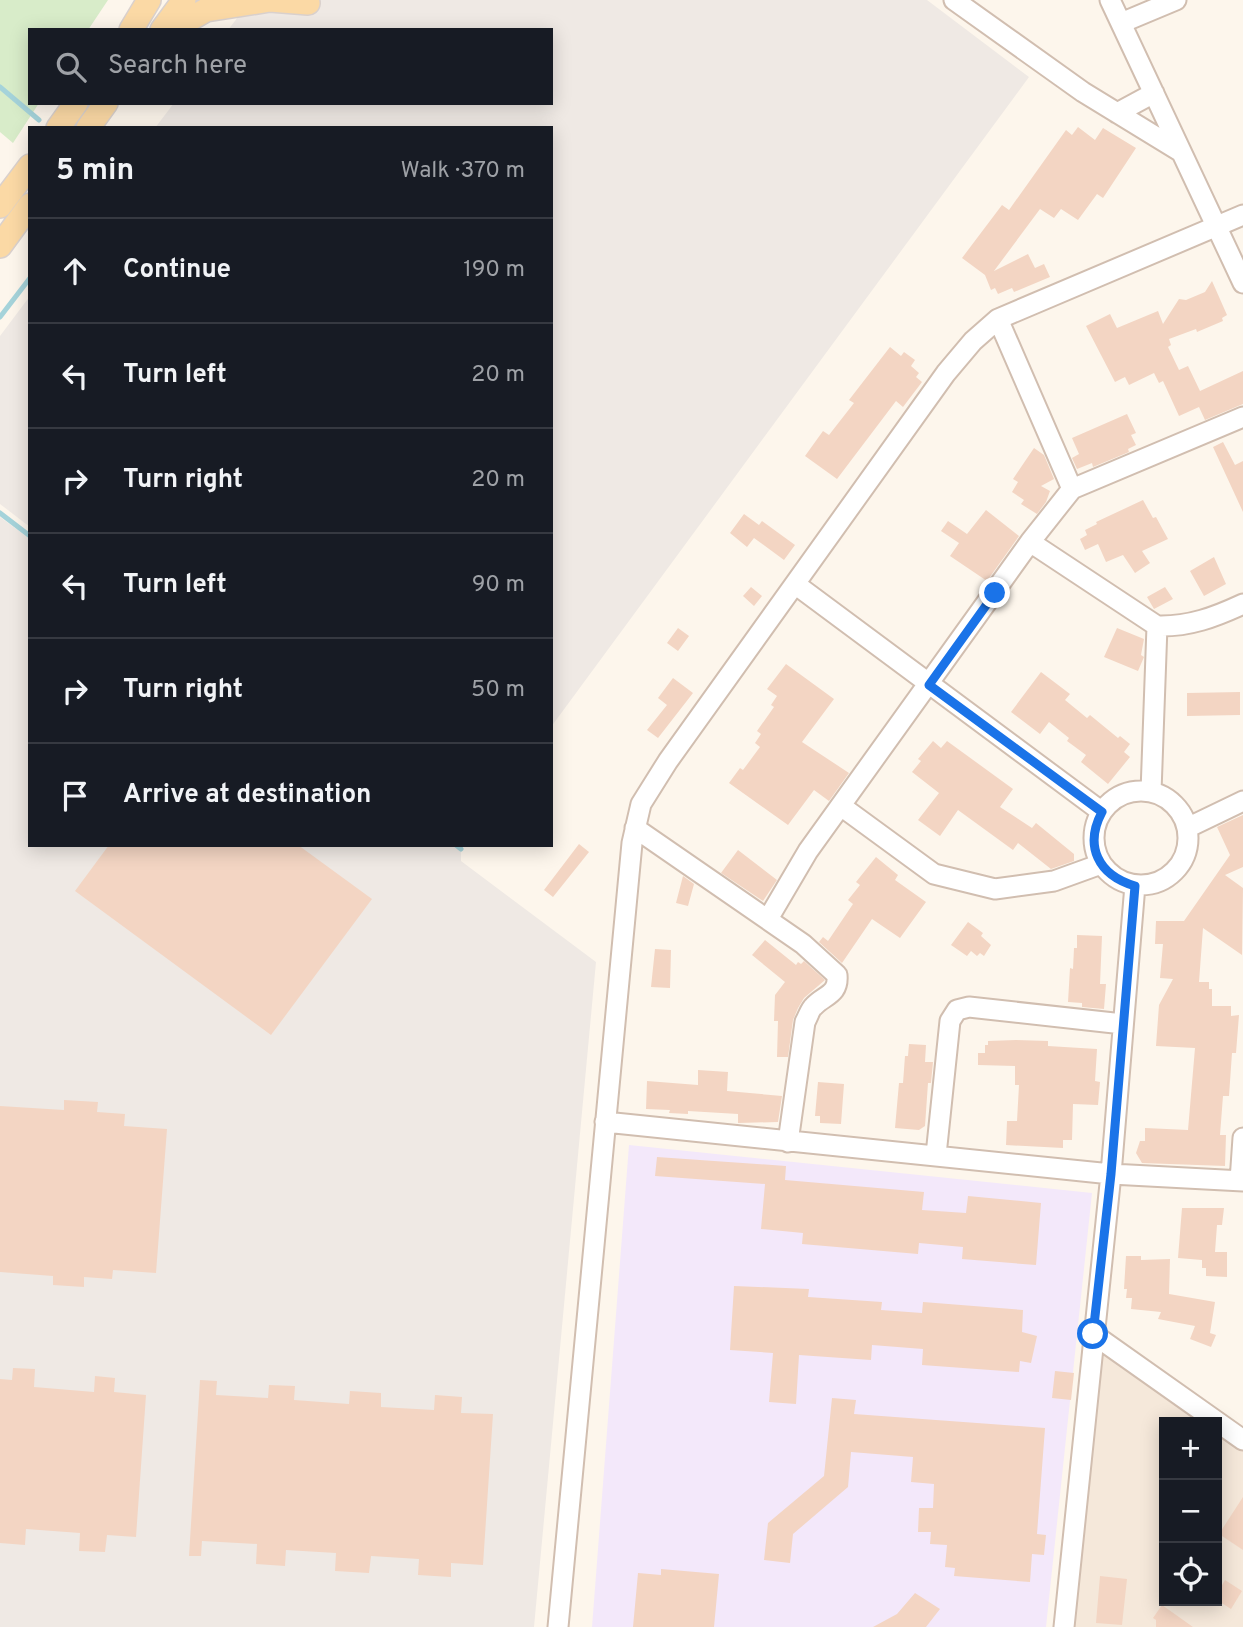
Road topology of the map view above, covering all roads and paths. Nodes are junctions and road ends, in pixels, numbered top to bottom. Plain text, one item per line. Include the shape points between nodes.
1 (149, 0) edge
2 (184, 0) edge
3 (954, 0) edge
4 (1110, 0) edge
5 (1177, 0) edge
6 (308, 3) dead end
7 (1121, 23) junction
8 (132, 28) edge
9 (163, 28) edge
10 (175, 28) edge
11 (1154, 93) junction
12 (75, 105) edge
13 (105, 105) edge
14 (1117, 113) junction
15 (59, 126) edge
16 (89, 126) edge
17 (1181, 152) junction
18 (28, 169) edge
19 (0, 206) edge
20 (28, 208) edge
21 (1243, 215) edge
22 (1217, 227) junction
23 (0, 246) edge
24 (1243, 283) edge
25 (998, 319) junction
26 (1243, 417) edge
27 (1072, 489) junction
28 (1030, 542) junction
29 (795, 583) junction
30 (1243, 604) edge
31 (1157, 626) junction
32 (929, 685) junction
33 (1151, 792) junction
34 (1243, 801) edge
35 (841, 806) junction
36 (1102, 812) junction
37 (635, 828) junction
38 (1187, 828) junction
39 (1101, 864) junction
40 (1135, 886) junction
41 (768, 919) junction
42 (1123, 1024) junction
43 (605, 1122) junction
44 (1243, 1138) edge
45 (788, 1142) junction
46 (936, 1155) junction
47 (1111, 1174) junction
48 (1242, 1181) edge
49 (1093, 1334) junction
50 (1243, 1440) edge
51 (558, 1627) edge
52 (1064, 1627) edge

1 - 8 main road
2 - 9 main road
3 - 14 street
4 - 7 street
5 - 7 street
6 - 10 main road via 270,0 205,10
7 - 11 street
11 - 14 street
11 - 17 street
12 - 15 main road
13 - 16 main road
14 - 17 street
17 - 22 street
18 - 19 main road
20 - 23 main road
21 - 22 street
22 - 24 street
22 - 25 street
25 - 27 street
25 - 29 street via 946,373
26 - 27 street
27 - 28 street
28 - 31 street
28 - 32 street
29 - 32 street
29 - 37 street via 668,761 641,804
30 - 31 street via 1200,622
31 - 33 street
32 - 35 street
32 - 36 street
33 - 36 street via 1124,794
33 - 38 street via 1175,804
34 - 38 street
35 - 39 street via 934,874 995,889 1054,881
35 - 41 street
36 - 39 street via 1093,838
37 - 41 street
37 - 43 street
38 - 40 street via 1189,841 1181,865 1172,875 1148,886
39 - 40 street via 1121,882
40 - 42 street
41 - 45 street via 803,944 838,979 830,996 814,1006 805,1021
42 - 46 street via 969,1007 957,1010 950,1021
42 - 47 street
43 - 45 street
43 - 51 street
44 - 48 street
45 - 46 street
46 - 47 street
47 - 48 street
47 - 49 street
49 - 50 street
49 - 52 street

